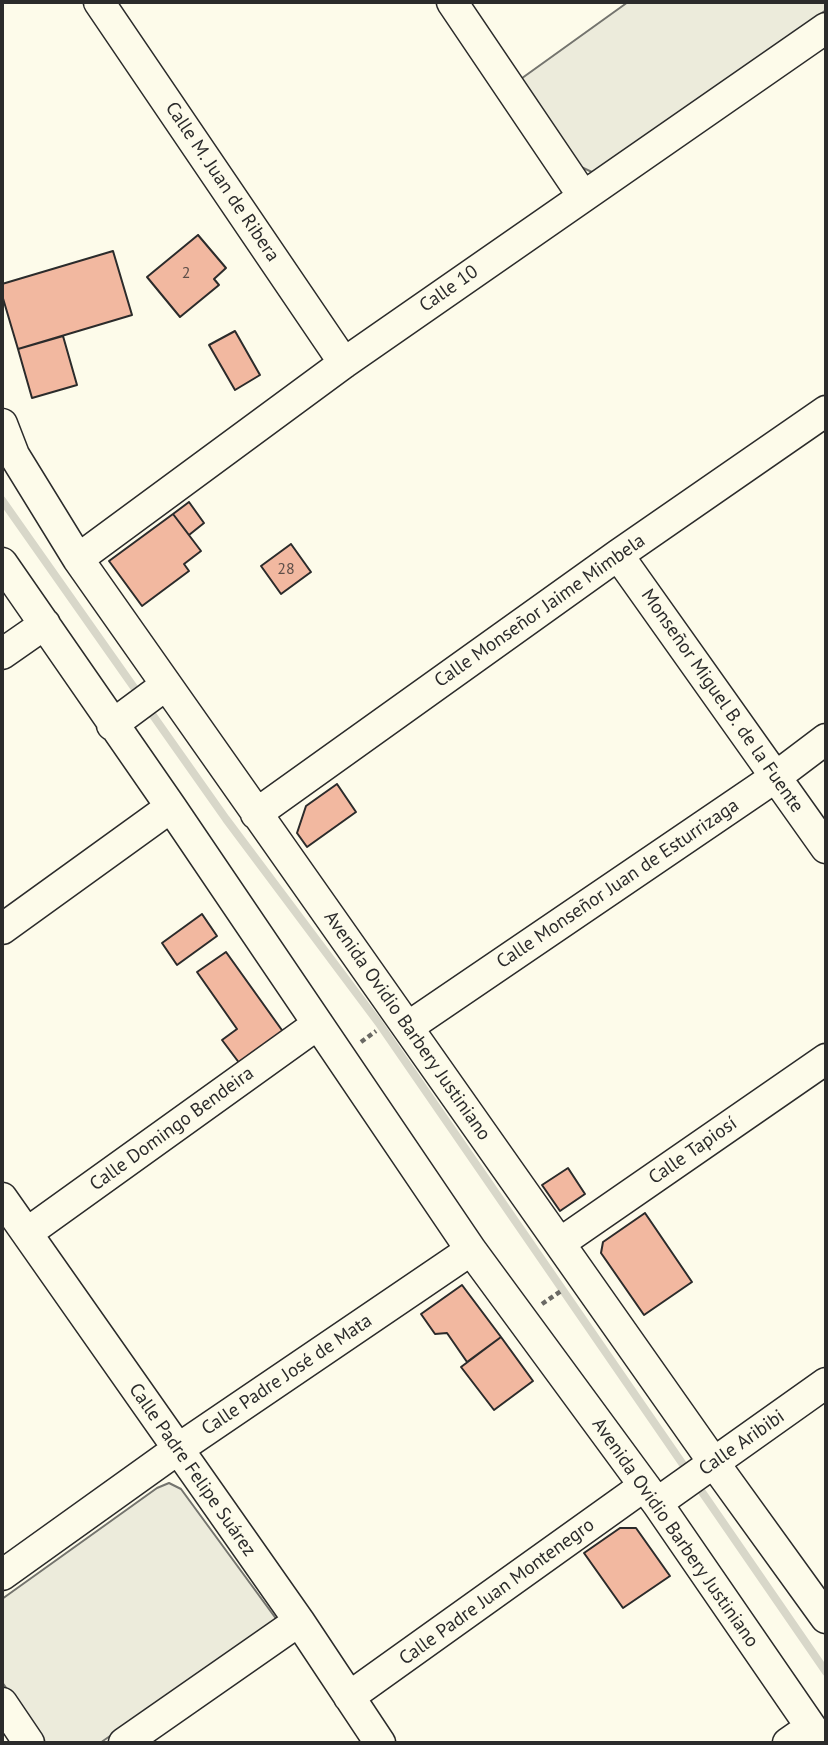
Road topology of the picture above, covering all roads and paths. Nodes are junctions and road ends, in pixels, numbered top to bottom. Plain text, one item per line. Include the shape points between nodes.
1 (99, 2) edge
2 (452, 2) edge
3 (826, 28) edge
4 (583, 196) junction
5 (344, 363) junction
6 (826, 411) edge
7 (2, 424) edge
8 (618, 555) junction
9 (78, 559) junction
10 (2, 563) edge
11 (45, 624) junction
12 (2, 653) edge
13 (163, 688) junction
14 (116, 722) junction
15 (826, 739) edge
16 (777, 776) junction
17 (171, 807) junction
18 (256, 814) junction
19 (826, 848) edge
20 (2, 929) edge
21 (318, 1024) junction
22 (408, 1027) junction
23 (826, 1059) edge
24 (2, 1198) edge
25 (27, 1233) junction
26 (560, 1243) junction
27 (471, 1250) junction
28 (826, 1383) edge
29 (178, 1449) junction
30 (709, 1467) junction
31 (656, 1495) junction
32 (2, 1575) edge
33 (826, 1618) edge
34 (299, 1622) junction
35 (349, 1697) junction
36 (2, 1703) edge
37 (807, 1738) edge
38 (29, 1743) edge
39 (124, 1743) edge
40 (380, 1743) edge

1 - 5 street, Calle M. Juan de Ribera
2 - 4 street
3 - 4 street, Calle 10
4 - 5 street, Calle 10
5 - 9 street, Calle 10
6 - 8 street, Calle Monseñor Jaime Mimbela
7 - 9 street, Avenida Ovidio Barbery Justiniano via 14,455
8 - 16 street, Monseñor Miguel B. de la Fuente
8 - 18 street, Calle Monseñor Jaime Mimbela
9 - 13 street, Avenida Ovidio Barbery Justiniano
10 - 11 street, Avenida Ovidio Barbery Justiniano
11 - 12 street
11 - 14 street, Avenida Ovidio Barbery Justiniano
13 - 14 street
13 - 18 street, Avenida Ovidio Barbery Justiniano
14 - 17 street, Avenida Ovidio Barbery Justiniano
15 - 16 street, Calle Monseñor Juan de Esturrizaga
16 - 19 street, Monseñor Miguel B. de la Fuente
16 - 22 street, Calle Monseñor Juan de Esturrizaga
17 - 20 street
17 - 21 street, Avenida Ovidio Barbery Justiniano
18 - 22 street, Avenida Ovidio Barbery Justiniano
21 - 25 street, Calle Domingo Bendeira
21 - 27 street, Avenida Ovidio Barbery Justiniano
22 - 26 street, Avenida Ovidio Barbery Justiniano
23 - 26 street, Calle Tapiosí
24 - 25 street, Calle Padre Felipe Suárez
25 - 29 street, Calle Padre Felipe Suárez
26 - 30 street, Avenida Ovidio Barbery Justiniano
27 - 29 street, Calle Padre José de Mata
27 - 31 street, Avenida Ovidio Barbery Justiniano
28 - 30 street, Calle Aribibi
29 - 32 street, Calle Padre José de Mata
29 - 34 street, Calle Padre Felipe Suárez
30 - 31 street, Calle Aribibi
30 - 33 street, Avenida Ovidio Barbery Justiniano
31 - 35 street, Calle Padre Juan Montenegro
31 - 37 street, Avenida Ovidio Barbery Justiniano
34 - 35 street, Calle Padre Felipe Suárez
34 - 39 street
35 - 40 street, Calle Padre Felipe Suárez
36 - 38 street

